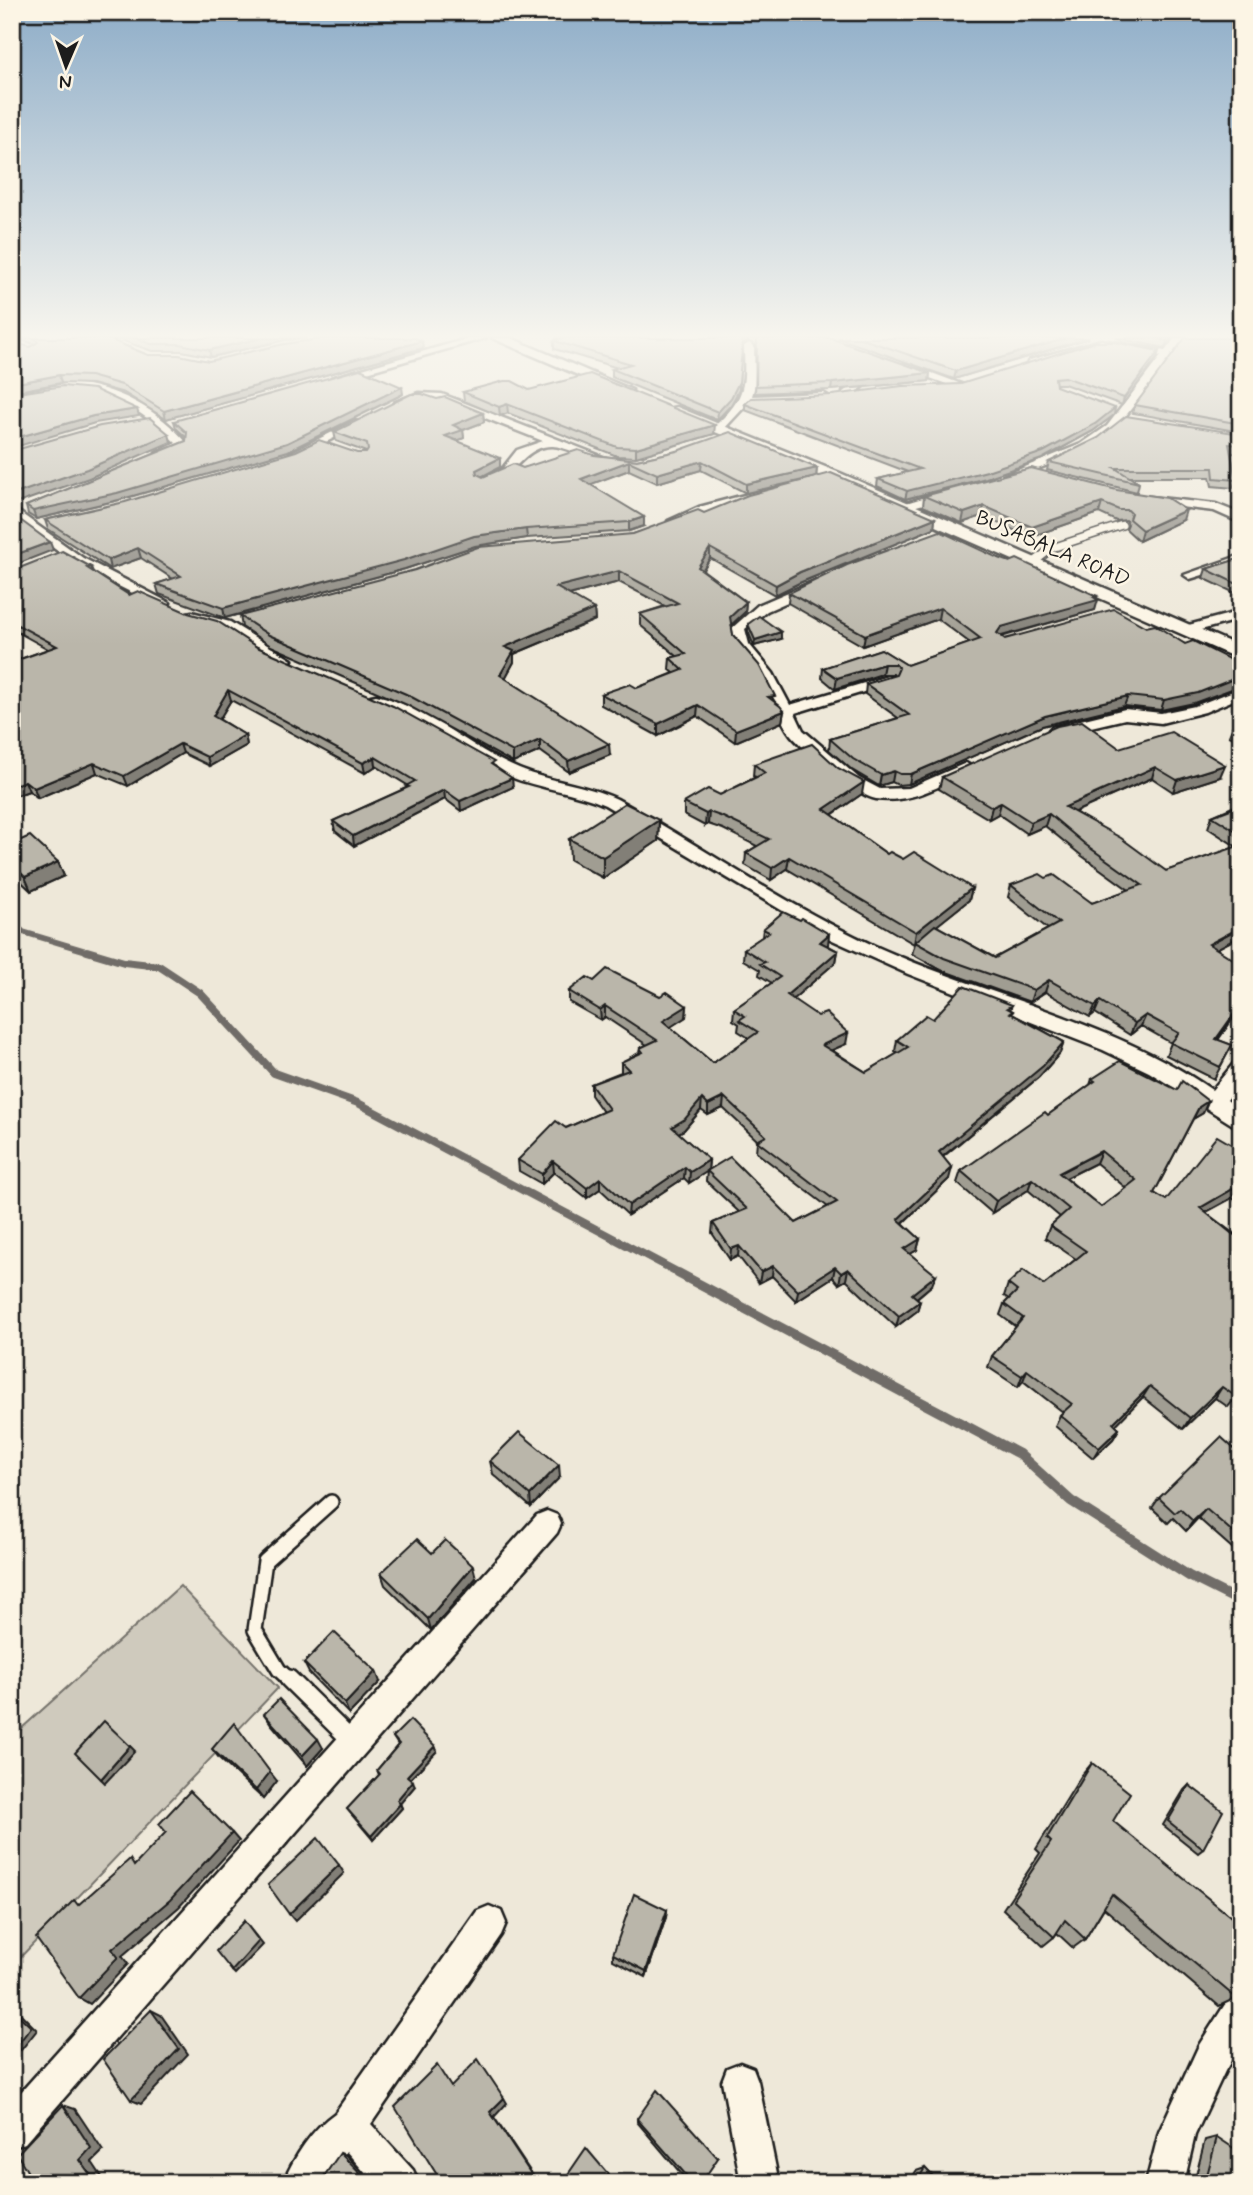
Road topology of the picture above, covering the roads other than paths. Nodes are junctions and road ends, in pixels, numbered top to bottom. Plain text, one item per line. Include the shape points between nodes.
1 (179, 440) edge
2 (323, 440) edge
3 (548, 440) edge
4 (736, 440) edge
5 (1093, 440) edge
6 (320, 442) junction
7 (552, 442) junction
8 (341, 450) edge
9 (284, 458) edge
10 (146, 461) edge
11 (617, 463) edge
12 (834, 476) junction
13 (485, 481) edge
14 (810, 482) edge
15 (995, 482) edge
16 (786, 488) edge
17 (955, 492) edge
18 (1136, 499) edge
19 (902, 506) junction
20 (18, 510) edge
21 (1241, 519) edge
22 (1122, 525) dead end
23 (659, 527) edge
24 (951, 528) junction
25 (928, 538) edge
26 (1241, 559) edge
27 (1033, 563) junction
28 (1190, 575) dead end
29 (833, 577) edge
30 (1132, 606) junction
31 (1106, 614) edge
32 (1241, 615) edge
33 (1186, 630) junction
34 (1241, 654) edge
35 (297, 665) edge
36 (888, 680) edge
37 (1241, 692) edge
38 (366, 695) edge
39 (786, 710) junction
40 (1036, 737) edge
41 (975, 765) edge
42 (1241, 1068) edge
43 (1215, 1100) junction
44 (1241, 1122) edge
45 (331, 1502) dead end
46 (547, 1524) dead end
47 (354, 1742) junction
48 (489, 1923) dead end
49 (1241, 2010) edge
50 (740, 2081) dead end
51 (348, 2126) junction
52 (12, 2130) edge
53 (302, 2183) edge
54 (400, 2183) edge
55 (760, 2183) edge
56 (1165, 2183) edge

1 - 10 street via 183,444
2 - 6 street
3 - 7 street
4 - 12 street, BUSABALA ROAD
5 - 15 street via 1035,472
6 - 8 street
6 - 9 street
7 - 11 street
7 - 13 street via 522,452 506,471
12 - 14 street
12 - 19 street, BUSABALA ROAD
16 - 23 street
17 - 19 street
18 - 21 street via 1216,509
19 - 24 street, BUSABALA ROAD
20 - 35 street via 39,525 61,554 196,617 231,623 265,652
22 - 27 lane via 1052,548
24 - 25 street
24 - 27 street, BUSABALA ROAD
26 - 28 street
27 - 30 street, BUSABALA ROAD
29 - 39 street via 785,597 745,619 738,629 742,645 766,673
30 - 31 street
30 - 33 street, BUSABALA ROAD
32 - 33 street
33 - 34 street, BUSABALA ROAD
36 - 39 street
37 - 40 street via 1161,718 1125,714
38 - 43 street via 514,773 611,802 771,899 867,950 1106,1044
39 - 41 street via 797,732 844,775 876,794 913,792
42 - 43 street
43 - 44 street
45 - 47 lane via 265,1561 255,1630 279,1670
46 - 47 street
47 - 52 street
48 - 51 street
49 - 56 street via 1177,2132
50 - 55 street
51 - 53 street via 332,2137
51 - 54 street

